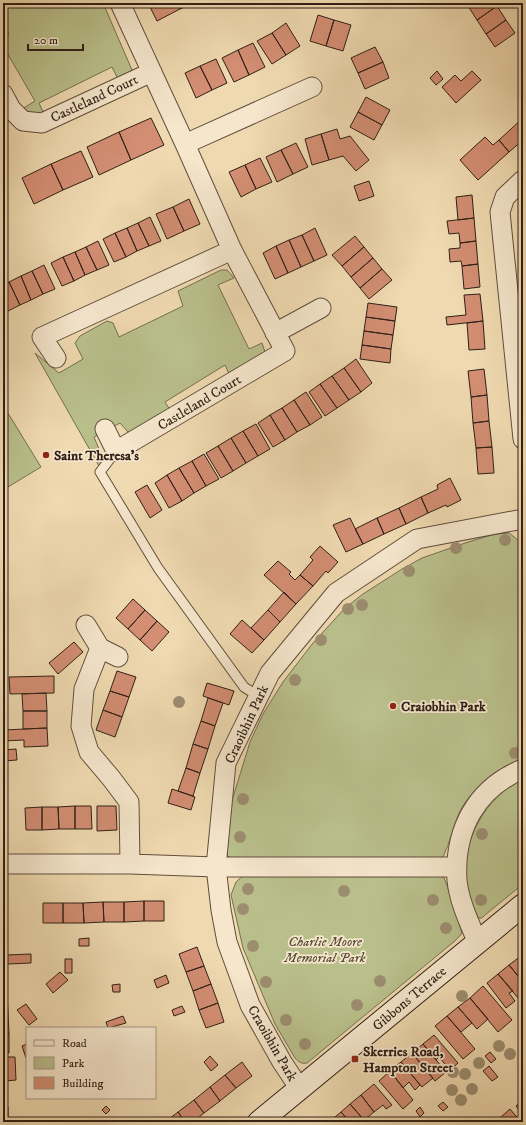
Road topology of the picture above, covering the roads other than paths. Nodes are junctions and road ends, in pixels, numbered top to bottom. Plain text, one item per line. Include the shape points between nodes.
1 (120, 3) edge
2 (152, 72) junction
3 (312, 88) dead end
4 (3, 94) edge
5 (185, 144) junction
6 (523, 180) edge
7 (232, 250) junction
8 (321, 308) dead end
9 (275, 333) junction
10 (56, 358) dead end
11 (106, 429) dead end
12 (523, 440) edge
13 (116, 451) junction
14 (523, 519) edge
15 (86, 626) dead end
16 (100, 648) junction
17 (118, 657) dead end
18 (258, 696) junction
19 (523, 770) edge
20 (3, 864) edge
21 (130, 864) junction
22 (216, 867) junction
23 (457, 867) junction
24 (523, 904) edge
25 (477, 941) junction
26 (300, 1089) junction
27 (259, 1122) edge

1 - 2 street, Castleland Court
2 - 4 street, Castleland Court via 42,123 24,121 11,109
2 - 5 street, Castleland Court
3 - 5 street
5 - 7 street, Castleland Court
6 - 12 street via 505,197 500,212
7 - 9 street, Castleland Court
7 - 10 street via 42,337
8 - 9 street
9 - 13 street, Castleland Court via 285,350
11 - 13 street
13 - 18 lane via 100,472 158,568 244,687
14 - 18 street, Craoibhin Park via 417,539 336,593 270,673
15 - 16 street
16 - 17 street
16 - 21 street via 84,689 81,726 89,752 129,802
18 - 22 street, Craoibhin Park via 226,763
19 - 23 street via 491,787 475,805 464,827
20 - 21 street
21 - 22 street
22 - 23 street
22 - 26 street, Craoibhin Park via 220,910 227,942 250,1005
23 - 25 street via 460,896
24 - 25 main road, Gibbons Terrace
25 - 26 main road, Gibbons Terrace
26 - 27 main road, Gibbons Terrace

